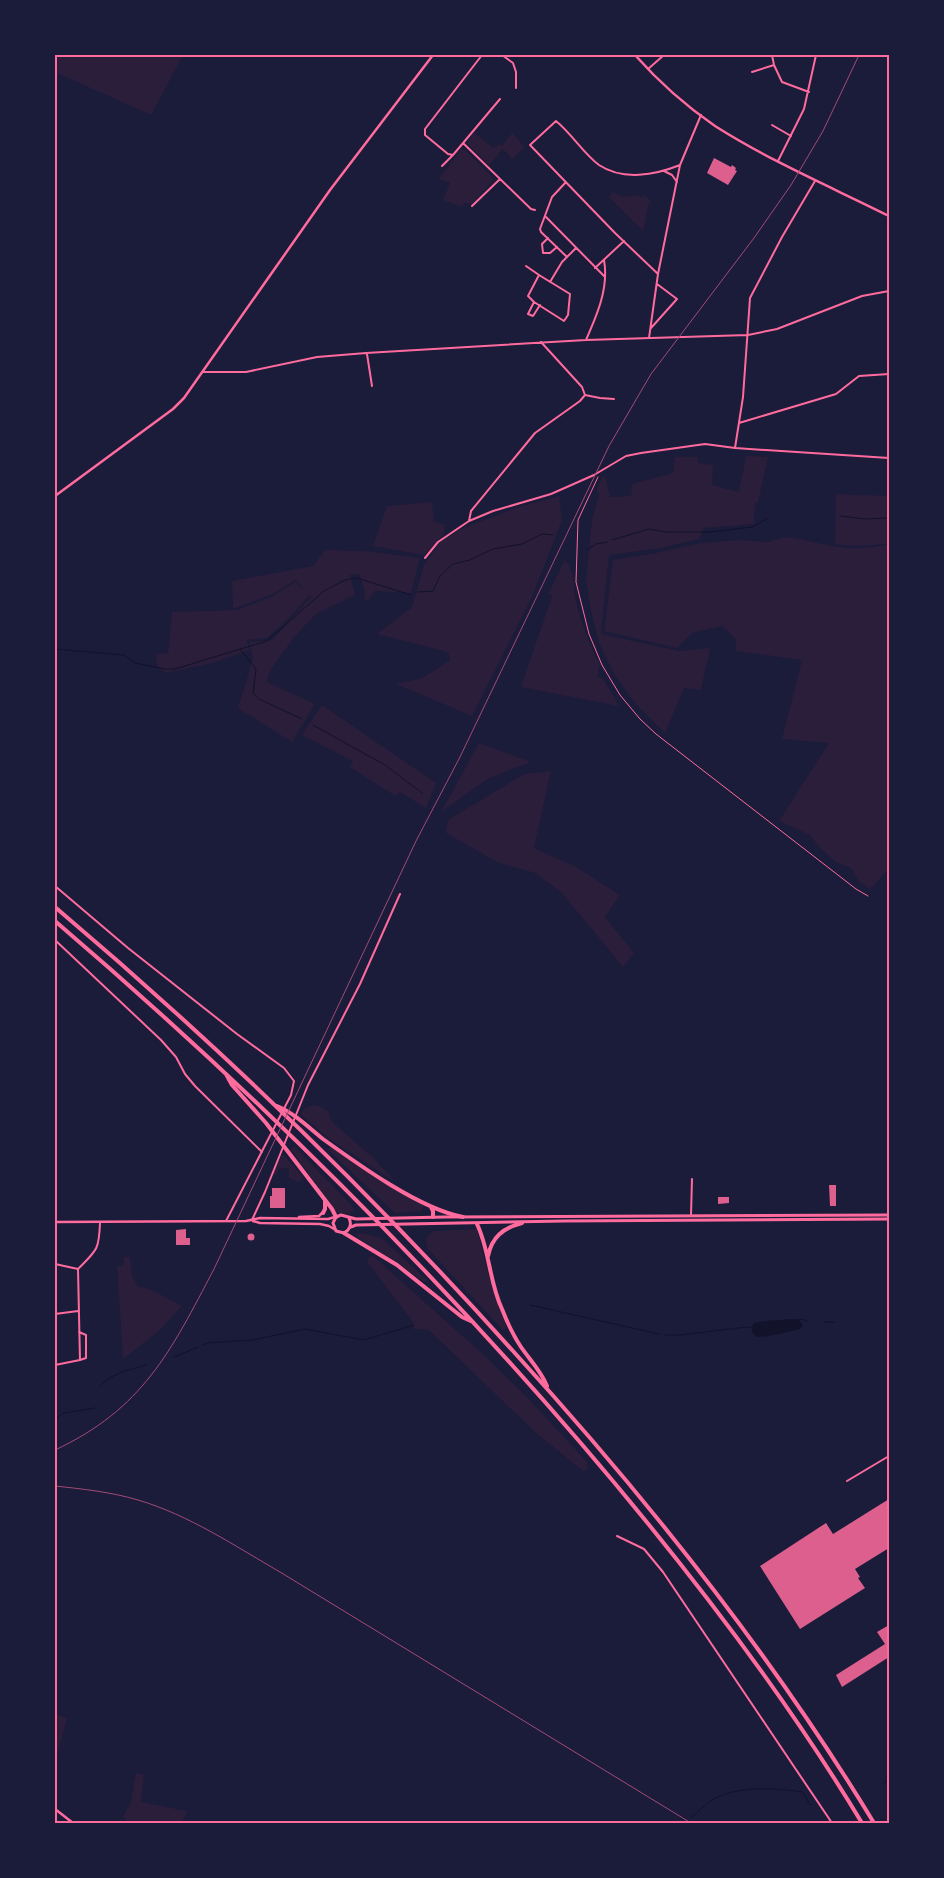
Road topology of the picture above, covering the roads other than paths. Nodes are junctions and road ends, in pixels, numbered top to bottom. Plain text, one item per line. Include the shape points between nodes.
1 (433, 55) edge
2 (482, 55) edge
3 (502, 55) edge
4 (634, 55) edge
5 (664, 55) edge
6 (772, 55) edge
7 (816, 55) edge
8 (774, 65) junction
9 (648, 70) junction
10 (752, 72) dead end
11 (516, 88) dead end
12 (809, 92) junction
13 (500, 99) dead end
14 (701, 115) junction
15 (772, 125) dead end
16 (791, 136) junction
17 (463, 143) junction
18 (453, 155) junction
19 (778, 161) junction
20 (680, 165) junction
21 (442, 166) dead end
22 (664, 171) junction
23 (500, 179) junction
24 (816, 180) junction
25 (566, 182) junction
26 (677, 182) junction
27 (472, 206) dead end
28 (535, 210) dead end
29 (889, 216) edge
30 (546, 217) junction
31 (548, 238) junction
32 (624, 241) junction
33 (557, 247) junction
34 (576, 248) junction
35 (567, 257) junction
36 (604, 260) junction
37 (526, 266) dead end
38 (595, 268) junction
39 (658, 274) junction
40 (540, 275) junction
41 (604, 277) junction
42 (550, 282) junction
43 (657, 284) junction
44 (889, 291) edge
45 (534, 302) junction
46 (540, 305) junction
47 (650, 328) junction
48 (748, 335) junction
49 (649, 338) junction
50 (586, 340) junction
51 (541, 342) junction
52 (366, 353) junction
53 (202, 372) junction
54 (889, 374) edge
55 (372, 386) dead end
56 (585, 395) junction
57 (614, 399) dead end
58 (739, 423) junction
59 (734, 448) junction
60 (889, 458) edge
61 (55, 496) edge
62 (469, 521) junction
63 (425, 558) dead end
64 (55, 886) edge
65 (400, 894) dead end
66 (55, 907) edge
67 (55, 921) edge
68 (55, 940) edge
69 (224, 1070) junction
70 (275, 1105) junction
71 (262, 1152) junction
72 (692, 1179) dead end
73 (325, 1201) junction
74 (430, 1205) junction
75 (323, 1213) joint
76 (889, 1215) edge
77 (336, 1217) junction
78 (433, 1217) junction
79 (463, 1217) junction
80 (468, 1217) junction
81 (277, 1218) junction
82 (348, 1218) junction
83 (691, 1218) junction
84 (292, 1219) junction
85 (889, 1219) edge
86 (226, 1221) junction
87 (251, 1221) junction
88 (55, 1222) edge
89 (100, 1222) junction
90 (522, 1223) junction
91 (277, 1224) junction
92 (425, 1224) junction
93 (477, 1224) junction
94 (350, 1227) junction
95 (334, 1229) junction
96 (344, 1233) junction
97 (488, 1261) junction
98 (55, 1264) edge
99 (78, 1269) junction
100 (78, 1311) junction
101 (55, 1314) edge
102 (474, 1323) junction
103 (79, 1332) junction
104 (80, 1360) junction
105 (55, 1365) edge
106 (549, 1390) junction
107 (889, 1456) edge
108 (847, 1481) dead end
109 (616, 1536) dead end
110 (55, 1809) edge
111 (73, 1823) edge
112 (832, 1823) edge
113 (862, 1823) edge
114 (874, 1823) edge

1 - 53 main road via 313,214
2 - 18 street via 425,129 424,135
3 - 11 street via 514,63
4 - 9 main road
5 - 9 street
6 - 8 street
7 - 12 street
8 - 10 street
8 - 12 street via 782,82
9 - 14 main road
12 - 16 street
13 - 17 street
14 - 19 main road
14 - 20 street
15 - 16 street
16 - 19 street
17 - 18 street
17 - 23 street
18 - 21 street
19 - 24 main road
20 - 22 street
20 - 26 street
22 - 25 street via 615,173 599,164 556,121 530,145
22 - 26 street
23 - 27 street
23 - 28 street
24 - 29 main road
24 - 48 street via 750,298
25 - 30 street via 552,197
25 - 32 street
26 - 39 street
30 - 31 street via 540,229
30 - 34 street
31 - 33 street
31 - 33 street via 542,244 543,253 550,253
32 - 36 street
32 - 39 street
33 - 35 street
34 - 35 street
34 - 38 street
35 - 42 street
36 - 38 street
36 - 41 street
37 - 40 street
38 - 41 street
39 - 43 street
40 - 42 street
40 - 45 street via 528,294
41 - 50 street via 600,307
42 - 46 street via 570,294 568,317 564,321
43 - 47 street
43 - 47 street via 677,299
44 - 48 street via 862,296 777,329
45 - 46 street
45 - 46 street via 528,314 533,316
47 - 49 street
48 - 49 street
48 - 58 street
49 - 50 street
50 - 51 street
51 - 52 street
51 - 56 street via 582,387
52 - 53 street via 317,357 246,372
52 - 55 street
53 - 61 main road via 173,409
54 - 58 street via 859,376 836,394
56 - 57 street
56 - 62 street via 535,433 471,511
58 - 59 street
59 - 60 street
59 - 62 street via 705,444 626,456 599,473 551,494
62 - 63 street via 438,542
64 - 71 street via 128,948 289,1072 294,1081 292,1092
65 - 87 street via 360,984 308,1085
66 - 70 highway
67 - 69 highway
68 - 71 street via 161,1040 195,1086
69 - 73 highway via 232,1085 266,1123
69 - 102 highway via 360,1203
70 - 74 highway via 287,1110 358,1162
70 - 106 highway via 411,1240
71 - 86 street
72 - 83 street
73 - 75 highway
73 - 77 highway
74 - 78 highway
74 - 79 highway
75 - 84 main road
76 - 83 main road
77 - 82 main road via 344,1215
77 - 84 main road
77 - 95 main road via 332,1223
78 - 79 main road
78 - 82 main road
78 - 92 main road
79 - 80 main road
80 - 83 main road
80 - 93 main road
81 - 84 main road
81 - 87 main road
81 - 91 main road
82 - 94 main road
83 - 85 main road
83 - 90 main road
86 - 87 main road
86 - 89 main road
87 - 91 main road
88 - 89 main road
89 - 99 street via 99,1243 94,1254
90 - 93 main road
90 - 97 highway via 499,1233 491,1246
91 - 95 main road via 320,1224
92 - 93 main road
92 - 94 main road
93 - 97 highway
94 - 96 main road
95 - 96 main road
96 - 102 highway via 397,1265
97 - 106 highway via 494,1289 506,1319
98 - 99 street
99 - 100 street
100 - 101 street
100 - 103 street
102 - 113 highway via 635,1507 758,1664
103 - 104 street
103 - 104 street via 86,1335 86,1358
104 - 105 street
106 - 114 highway via 657,1517 765,1658
107 - 108 street
109 - 112 street via 644,1549 663,1572
110 - 111 main road

